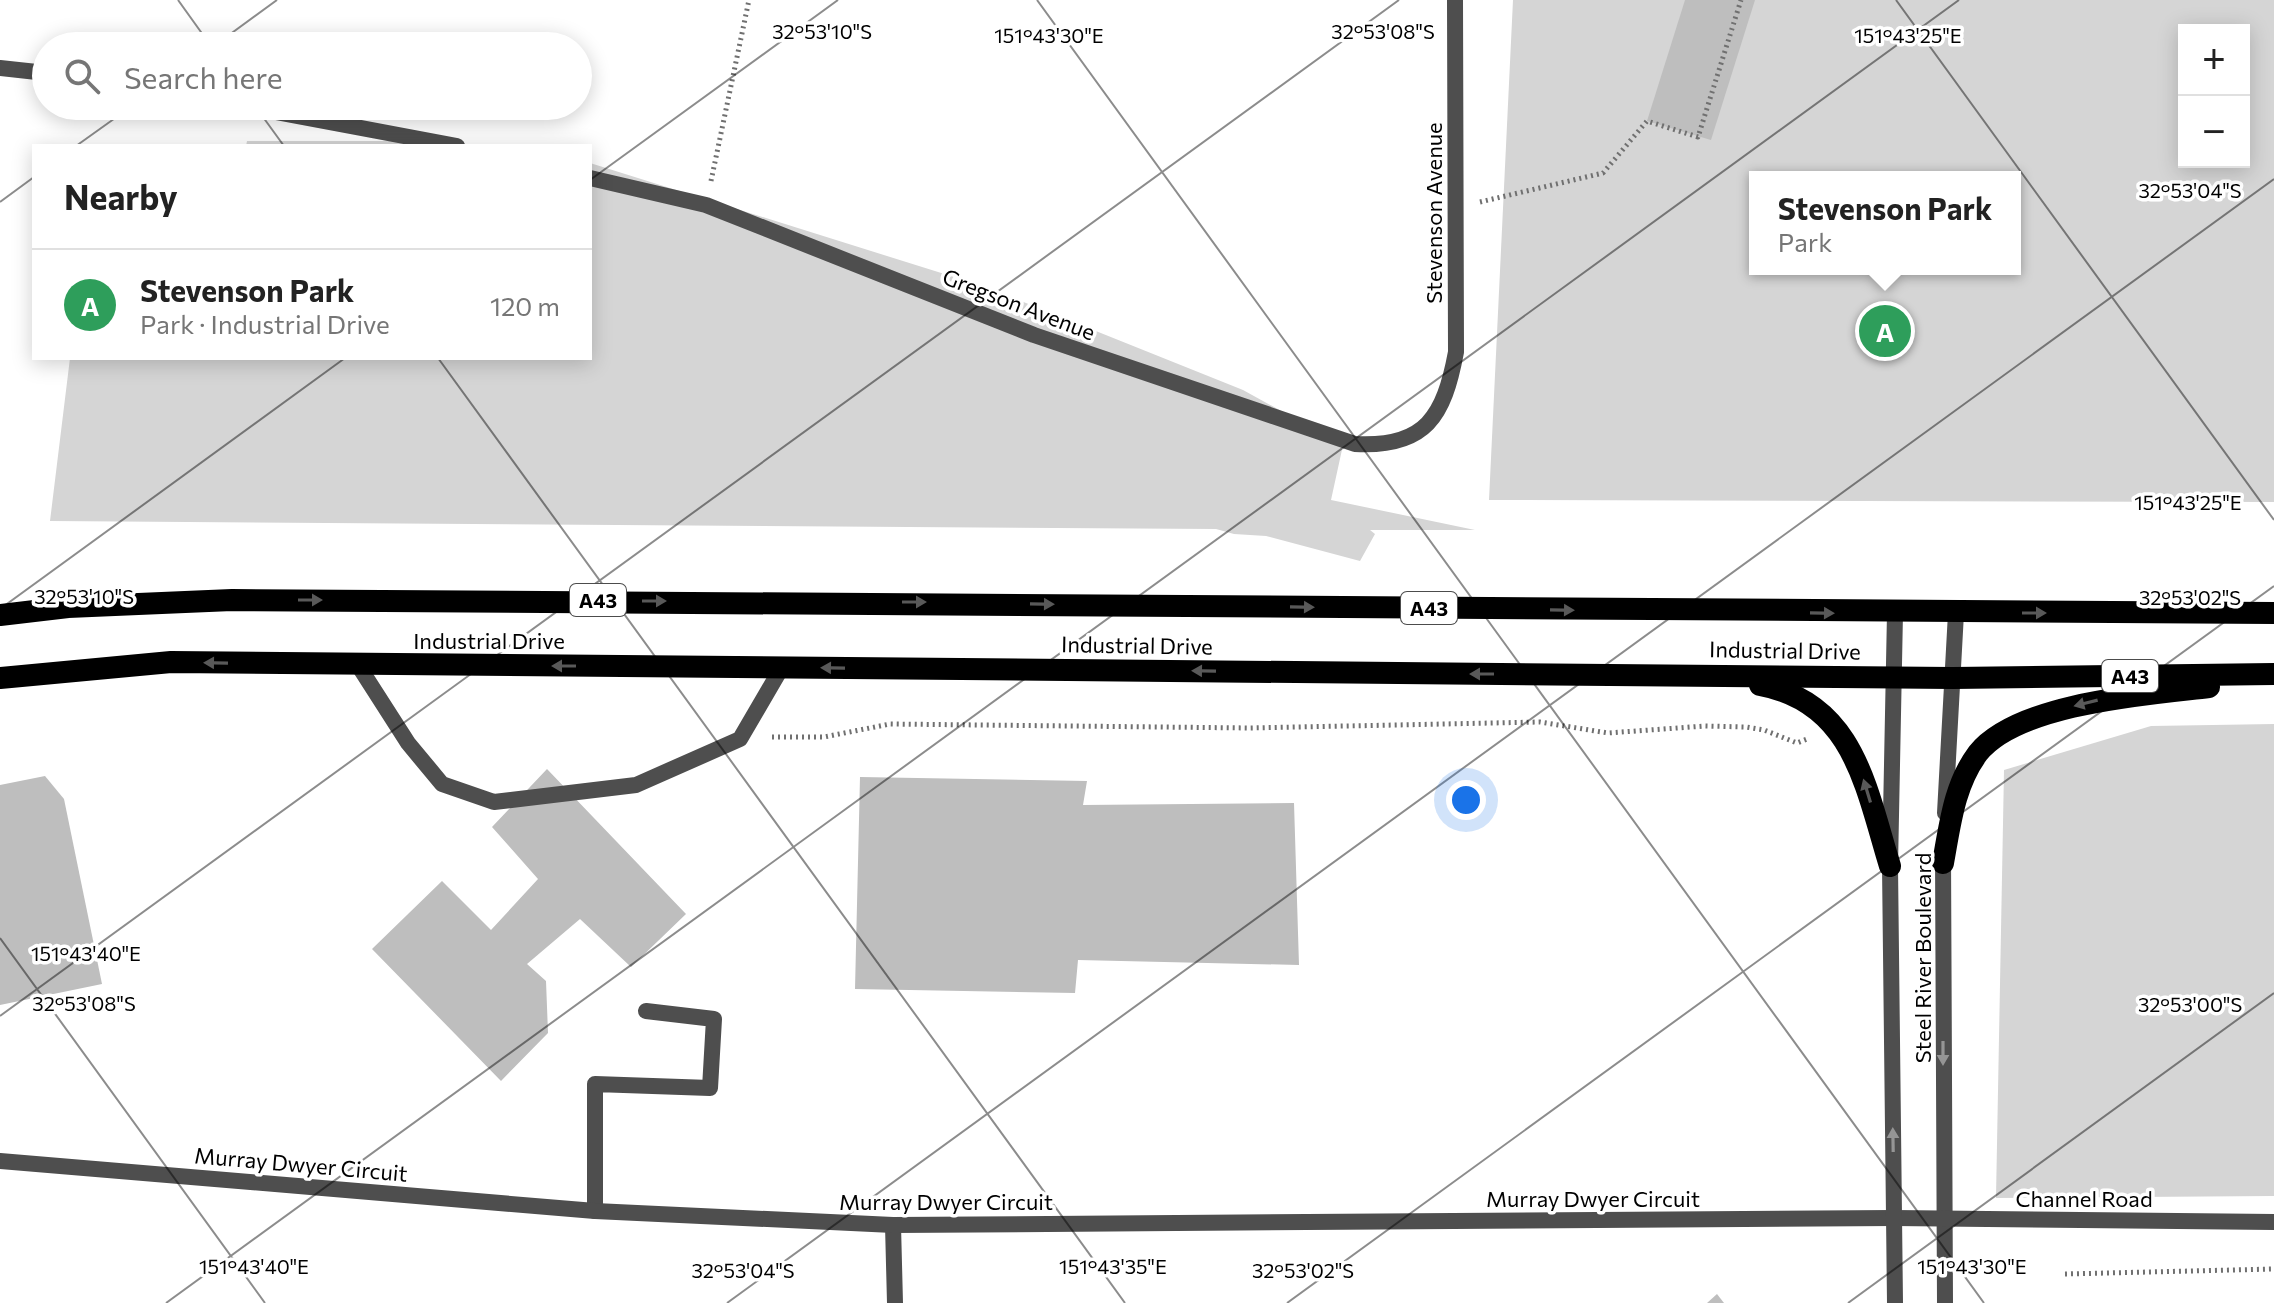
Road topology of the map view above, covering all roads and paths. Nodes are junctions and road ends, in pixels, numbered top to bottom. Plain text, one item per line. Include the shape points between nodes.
1 (749, 0) edge
2 (1455, 0) edge
3 (1741, 0) edge
4 (0, 68) edge
5 (32, 71) edge
6 (319, 120) edge
7 (446, 144) edge
8 (592, 178) edge
9 (706, 205) junction
10 (1455, 205) junction
11 (1431, 421) joint
12 (1895, 613) junction
13 (1956, 613) junction
14 (2274, 613) edge
15 (0, 615) edge
16 (358, 665) junction
17 (782, 667) junction
18 (1700, 675) junction
19 (1893, 677) junction
20 (2274, 677) edge
21 (0, 678) edge
22 (1953, 678) junction
23 (740, 739) junction
24 (1808, 739) dead end
25 (1943, 863) junction
26 (1890, 866) junction
27 (646, 1011) dead end
28 (0, 1161) edge
29 (595, 1211) junction
30 (1894, 1218) junction
31 (1944, 1219) junction
32 (2274, 1222) edge
33 (893, 1225) junction
34 (2274, 1269) edge
35 (2065, 1274) dead end
36 (895, 1303) edge
37 (1895, 1303) edge
38 (1945, 1303) edge

1 - 9 path
2 - 10 street, Stevenson Avenue
3 - 10 path via 1698,137 1647,121 1603,173 1488,202
4 - 5 street
6 - 7 street
8 - 9 street, Gregson Avenue
9 - 11 street, Gregson Avenue via 1034,335 1355,444 1384,445 1407,438
10 - 11 street, Stevenson Avenue via 1456,352 1448,393
12 - 13 highway, Industrial Drive / A43
15 -> 12 highway, Industrial Drive / A43 via 232,600
12 - 19 street, Steel River Boulevard
13 -> 14 highway, Industrial Drive / A43
13 - 22 street, Steel River Boulevard
17 -> 16 highway, Industrial Drive / A43
16 -> 21 highway, Industrial Drive / A43 via 171,662
16 - 23 street via 408,743 442,784 494,802 636,785
18 -> 17 highway, Industrial Drive / A43
17 - 23 street
18 - 19 highway, Industrial Drive / A43
26 -> 18 highway via 1858,764 1829,719 1787,690
19 - 22 highway, Industrial Drive / A43
19 - 26 street, Steel River Boulevard
20 - 22 highway, Industrial Drive / A43
20 -> 25 highway via 2093,701 2013,729 1980,751 1964,775
22 - 25 street, Steel River Boulevard
23 - 24 path via 824,737 890,724 1250,728 1540,722 1608,733 1746,727 1797,743
25 -> 31 street, Steel River Boulevard
30 -> 26 street, Steel River Boulevard
27 - 29 street via 714,1019 710,1088 595,1084
28 - 29 street, Murray Dwyer Circuit
29 - 33 street, Murray Dwyer Circuit
30 - 31 street, Channel Road
30 - 33 street, Murray Dwyer Circuit
30 - 37 street, Steel River Boulevard
31 - 32 street, Channel Road
31 - 38 street, Steel River Boulevard
33 - 36 street
34 - 35 path

